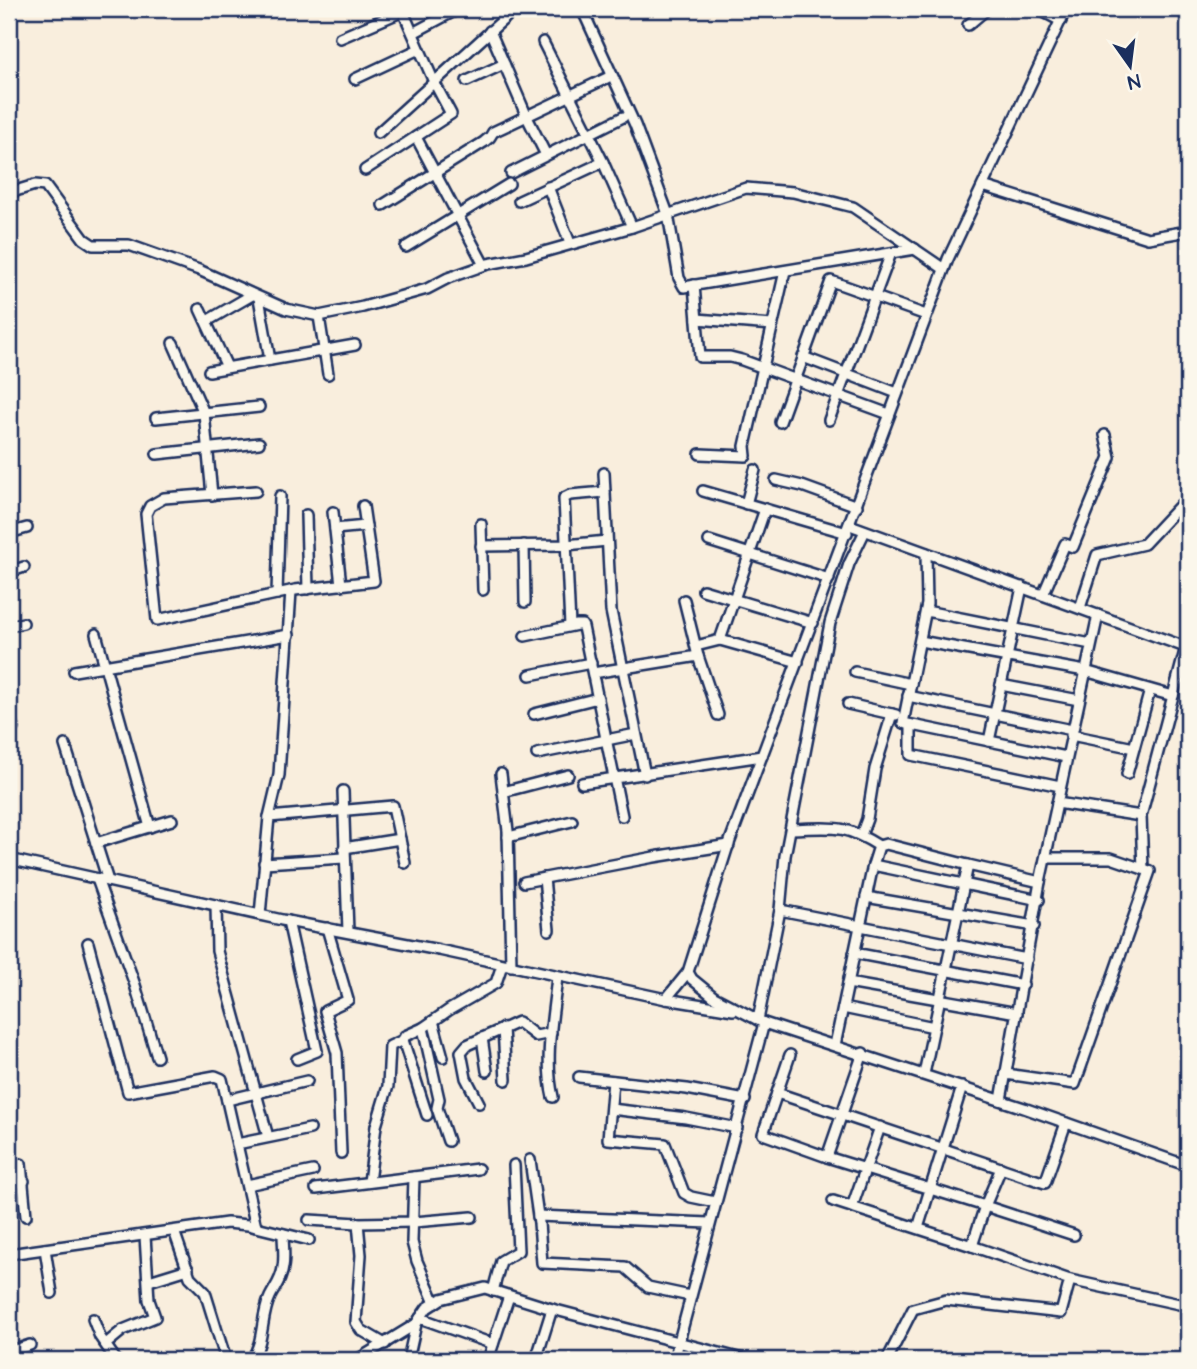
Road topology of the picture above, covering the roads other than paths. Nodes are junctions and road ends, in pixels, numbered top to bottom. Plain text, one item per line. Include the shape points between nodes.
1 (458, 9) edge
2 (499, 9) edge
3 (515, 9) edge
4 (582, 9) edge
5 (987, 9) edge
6 (1038, 9) edge
7 (1066, 9) edge
8 (1186, 9) edge
9 (403, 10) edge
10 (504, 19) junction
11 (1188, 19) edge
12 (1061, 21) junction
13 (968, 25) dead end
14 (491, 31) junction
15 (412, 33) junction
16 (340, 38) dead end
17 (543, 43) dead end
18 (419, 49) junction
19 (505, 64) junction
20 (607, 78) dead end
21 (355, 79) dead end
22 (434, 82) junction
23 (467, 82) dead end
24 (570, 96) junction
25 (527, 117) junction
26 (623, 117) dead end
27 (378, 133) dead end
28 (589, 134) junction
29 (416, 137) junction
30 (546, 155) junction
31 (603, 162) junction
32 (365, 170) dead end
33 (434, 173) junction
34 (983, 186) junction
35 (548, 187) junction
36 (9, 193) edge
37 (519, 201) dead end
38 (383, 205) dead end
39 (668, 214) junction
40 (457, 215) junction
41 (632, 227) junction
42 (1188, 231) edge
43 (570, 243) junction
44 (407, 247) dead end
45 (915, 249) junction
46 (891, 253) junction
47 (484, 265) junction
48 (944, 269) junction
49 (785, 271) junction
50 (694, 285) junction
51 (256, 296) junction
52 (875, 298) junction
53 (200, 309) dead end
54 (926, 315) junction
55 (319, 316) junction
56 (697, 319) junction
57 (207, 321) junction
58 (772, 325) junction
59 (173, 343) dead end
60 (355, 345) dead end
61 (324, 351) junction
62 (803, 357) junction
63 (271, 360) junction
64 (228, 367) junction
65 (761, 368) junction
66 (209, 370) dead end
67 (328, 374) dead end
68 (846, 374) junction
69 (795, 380) junction
70 (897, 393) junction
71 (838, 395) junction
72 (259, 407) dead end
73 (204, 414) junction
74 (889, 414) junction
75 (156, 418) dead end
76 (829, 420) dead end
77 (780, 422) dead end
78 (1105, 435) dead end
79 (258, 443) dead end
80 (207, 450) junction
81 (157, 454) dead end
82 (700, 454) dead end
83 (755, 470) dead end
84 (604, 473) dead end
85 (776, 480) dead end
86 (256, 491) dead end
87 (703, 491) dead end
88 (605, 492) junction
89 (212, 495) junction
90 (280, 496) dead end
91 (1188, 497) edge
92 (747, 504) junction
93 (363, 506) dead end
94 (857, 506) junction
95 (765, 509) junction
96 (333, 512) dead end
97 (306, 515) dead end
98 (481, 524) dead end
99 (366, 526) junction
100 (27, 528) dead end
101 (335, 529) junction
102 (848, 529) junction
103 (865, 531) junction
104 (9, 533) edge
105 (607, 541) junction
106 (709, 541) dead end
107 (524, 545) junction
108 (566, 545) junction
109 (481, 546) junction
110 (926, 553) junction
111 (749, 554) junction
112 (24, 567) dead end
113 (9, 572) edge
114 (829, 579) junction
115 (341, 585) junction
116 (1022, 587) junction
117 (308, 589) junction
118 (482, 590) dead end
119 (704, 590) dead end
120 (291, 591) junction
121 (277, 594) junction
122 (1044, 595) junction
123 (684, 600) dead end
124 (734, 600) junction
125 (525, 602) dead end
126 (1080, 608) junction
127 (926, 611) junction
128 (1098, 615) junction
129 (23, 623) dead end
130 (813, 623) junction
131 (9, 626) edge
132 (570, 626) junction
133 (1013, 627) junction
134 (96, 634) dead end
135 (289, 635) junction
136 (526, 636) dead end
137 (720, 640) junction
138 (920, 640) junction
139 (1091, 644) junction
140 (1187, 648) edge
141 (697, 651) junction
142 (1007, 656) junction
143 (798, 662) junction
144 (104, 666) junction
145 (621, 667) junction
146 (592, 668) junction
147 (74, 671) dead end
148 (1085, 671) junction
149 (855, 672) dead end
150 (530, 675) dead end
151 (911, 684) junction
152 (1001, 685) junction
153 (1150, 690) junction
154 (908, 696) junction
155 (1173, 696) junction
156 (598, 698) junction
157 (1079, 700) junction
158 (848, 704) dead end
159 (995, 713) junction
160 (9, 714) edge
161 (534, 714) dead end
162 (892, 714) junction
163 (718, 715) dead end
164 (904, 717) junction
165 (911, 725) junction
166 (9, 729) edge
167 (1072, 732) junction
168 (636, 734) junction
169 (607, 740) junction
170 (989, 741) junction
171 (65, 745) dead end
172 (1134, 748) junction
173 (537, 754) dead end
174 (762, 756) junction
175 (1066, 757) junction
176 (501, 774) dead end
177 (1127, 774) dead end
178 (568, 775) dead end
179 (645, 775) junction
180 (616, 779) junction
181 (582, 783) dead end
182 (1060, 786) junction
183 (343, 791) dead end
184 (503, 792) junction
185 (1057, 803) junction
186 (343, 812) junction
187 (622, 816) dead end
188 (1141, 816) junction
189 (269, 817) junction
190 (172, 820) dead end
191 (572, 821) dead end
192 (150, 827) junction
193 (790, 829) junction
194 (861, 835) junction
195 (508, 837) junction
196 (400, 839) junction
197 (96, 843) junction
198 (729, 845) junction
199 (879, 846) junction
200 (344, 853) junction
201 (1046, 858) junction
202 (9, 859) edge
203 (264, 863) junction
204 (405, 863) dead end
205 (968, 865) junction
206 (873, 866) junction
207 (1143, 869) junction
208 (544, 878) junction
209 (97, 879) junction
210 (108, 881) junction
211 (524, 882) dead end
212 (1040, 882) junction
213 (964, 884) junction
214 (866, 897) junction
215 (1039, 900) junction
216 (216, 905) junction
217 (780, 910) junction
218 (958, 913) junction
219 (260, 915) junction
220 (288, 921) junction
221 (860, 926) junction
222 (1034, 926) junction
223 (327, 928) junction
224 (549, 930) dead end
225 (348, 932) junction
226 (88, 943) dead end
227 (951, 944) junction
228 (854, 953) junction
229 (1027, 959) junction
230 (507, 966) junction
231 (946, 970) junction
232 (688, 972) junction
233 (557, 977) junction
234 (848, 982) junction
235 (1023, 985) junction
236 (666, 999) junction
237 (940, 999) junction
238 (843, 1008) junction
239 (740, 1011) junction
240 (1017, 1013) junction
241 (433, 1021) junction
242 (761, 1022) junction
243 (424, 1027) junction
244 (934, 1027) junction
245 (503, 1028) junction
246 (551, 1033) junction
247 (482, 1038) junction
248 (403, 1040) junction
249 (835, 1045) junction
250 (863, 1053) junction
251 (790, 1055) dead end
252 (157, 1057) dead end
253 (443, 1057) dead end
254 (297, 1059) dead end
255 (487, 1071) dead end
256 (923, 1074) junction
257 (1006, 1074) junction
258 (579, 1077) dead end
259 (506, 1080) dead end
260 (307, 1081) dead end
261 (613, 1081) junction
262 (962, 1087) junction
263 (257, 1093) junction
264 (777, 1093) junction
265 (552, 1097) dead end
266 (227, 1100) junction
267 (745, 1100) junction
268 (1001, 1100) junction
269 (479, 1104) dead end
270 (611, 1109) junction
271 (426, 1115) dead end
272 (841, 1115) junction
273 (1066, 1123) junction
274 (737, 1128) junction
275 (880, 1128) junction
276 (310, 1129) dead end
277 (268, 1137) junction
278 (448, 1141) dead end
279 (237, 1144) junction
280 (943, 1149) junction
281 (341, 1153) dead end
282 (827, 1157) junction
283 (530, 1160) dead end
284 (21, 1164) dead end
285 (514, 1165) dead end
286 (1188, 1166) edge
287 (478, 1168) dead end
288 (1001, 1168) junction
289 (866, 1169) junction
290 (313, 1171) dead end
291 (414, 1177) junction
292 (24, 1181) junction
293 (369, 1182) junction
294 (9, 1185) edge
295 (247, 1185) junction
296 (316, 1189) dead end
297 (930, 1189) junction
298 (833, 1201) dead end
299 (715, 1202) junction
300 (985, 1206) junction
301 (852, 1207) junction
302 (26, 1216) dead end
303 (538, 1216) junction
304 (472, 1217) dead end
305 (309, 1220) dead end
306 (414, 1222) junction
307 (358, 1223) junction
308 (709, 1223) junction
309 (256, 1227) junction
310 (918, 1228) junction
311 (174, 1231) junction
312 (283, 1234) junction
313 (1074, 1235) dead end
314 (145, 1236) junction
315 (309, 1240) dead end
316 (972, 1246) junction
317 (45, 1250) junction
318 (9, 1254) edge
319 (188, 1269) junction
320 (1070, 1280) junction
321 (149, 1281) junction
322 (494, 1291) junction
323 (52, 1293) dead end
324 (509, 1296) junction
325 (690, 1296) junction
326 (435, 1303) junction
327 (1188, 1306) edge
328 (552, 1309) junction
329 (93, 1319) dead end
330 (418, 1321) junction
331 (678, 1342) junction
332 (106, 1344) junction
333 (385, 1344) junction
334 (493, 1344) junction
335 (30, 1345) dead end
336 (9, 1352) edge
337 (116, 1360) edge
338 (226, 1360) edge
339 (251, 1360) edge
340 (357, 1360) edge
341 (408, 1360) edge
342 (488, 1360) edge
343 (536, 1360) edge
344 (674, 1360) edge
345 (746, 1360) edge
346 (887, 1360) edge

1 - 15 street
2 - 10 street
3 - 10 street
4 - 39 street via 635,125
5 - 13 street
6 - 12 street
7 - 12 street
8 - 11 street
9 - 15 street
9 - 16 street
10 - 14 street
12 - 34 street
14 - 19 street
14 - 22 street
15 - 18 street
17 - 24 street
18 - 21 street
18 - 22 street
19 - 23 street
19 - 25 street
20 - 24 street
22 - 27 street
22 - 29 street via 451,114
24 - 25 street
24 - 28 street
25 - 30 street
25 - 33 street via 493,132
26 - 28 street
28 - 30 street
28 - 31 street
29 - 32 street
29 - 33 street
30 - 40 street
31 - 35 street
31 - 41 street
33 - 38 street
33 - 40 street
34 - 42 street via 1148,238
34 - 48 street
35 - 37 street
35 - 43 street
36 - 51 street via 45,186 93,245 129,245
39 - 41 street
39 - 45 street via 746,188 793,192 853,207
39 - 50 street via 681,283
40 - 44 street
40 - 47 street
41 - 43 street
43 - 47 street
45 - 46 street
45 - 48 street
46 - 49 street
46 - 52 street
47 - 55 street via 426,289
48 - 54 street
49 - 50 street
49 - 58 street
50 - 56 street
51 - 55 street
51 - 57 street
51 - 63 street
52 - 54 street
52 - 62 street via 831,281
52 - 68 street
53 - 57 street
54 - 70 street
55 - 61 street
56 - 58 street
56 - 65 street via 700,357 730,357
57 - 64 street
58 - 65 street
59 - 73 street
60 - 61 street
61 - 63 street
61 - 67 street
62 - 68 street
62 - 69 street
63 - 64 street
64 - 66 street
65 - 69 street
65 - 82 street via 746,456
68 - 70 street
68 - 71 street
69 - 71 street
69 - 77 street
70 - 74 street
71 - 74 street
71 - 76 street
72 - 73 street
73 - 75 street
73 - 80 street
74 - 94 street
78 - 122 street via 1110,457 1073,547 1065,544
79 - 80 street
80 - 81 street
80 - 89 street
83 - 92 street
84 - 88 street
85 - 94 street
86 - 89 street
87 - 92 street
88 - 105 street
88 - 108 street via 564,498
89 - 121 street via 164,498 146,514 157,620
90 - 121 street
91 - 126 street via 1144,544 1097,555
92 - 95 street
93 - 99 street
94 - 102 street
95 - 102 street
95 - 111 street
96 - 101 street
97 - 117 street
98 - 109 street
99 - 101 street
99 - 115 street via 374,581
100 - 104 street
101 - 115 street
102 - 103 street
102 - 114 street
103 - 110 street
103 - 193 street via 830,623
105 - 108 street
105 - 145 street via 611,611
106 - 111 street
107 - 108 street
107 - 109 street
107 - 125 street
108 - 132 street
109 - 118 street
110 - 116 street
110 - 127 street
111 - 114 street
111 - 124 street
112 - 113 street
114 - 130 street
115 - 117 street
116 - 122 street
116 - 133 street
117 - 120 street
119 - 124 street
120 - 121 street
120 - 135 street
122 - 126 street
123 - 141 street
124 - 130 street
124 - 137 street
126 - 128 street
127 - 133 street
127 - 138 street
128 - 139 street
128 - 140 street
129 - 131 street
130 - 143 street
132 - 136 street
132 - 146 street via 582,625
133 - 139 street
133 - 142 street
134 - 144 street
135 - 144 street
135 - 189 street via 279,775
137 - 141 street
137 - 143 street
138 - 142 street
138 - 151 street
139 - 148 street
140 - 155 street
141 - 145 street
141 - 163 street
142 - 148 street
142 - 152 street
143 - 174 street
144 - 147 street
144 - 192 street
145 - 146 street
145 - 168 street
146 - 150 street
146 - 156 street
148 - 153 street
148 - 157 street
149 - 151 street
151 - 154 street
152 - 157 street
152 - 159 street
153 - 155 street
153 - 172 street
154 - 159 street
154 - 164 street
155 - 188 street
156 - 161 street
156 - 169 street
157 - 167 street
158 - 162 street
159 - 167 street
159 - 170 street
160 - 166 street via 13,728
162 - 164 street
162 - 194 street
164 - 165 street via 903,723
165 - 170 street
165 - 182 street via 911,755
167 - 172 street
167 - 175 street
168 - 169 street
168 - 179 street
169 - 173 street
169 - 180 street
170 - 175 street
171 - 197 street
172 - 177 street
174 - 179 street
174 - 198 street
175 - 182 street
176 - 184 street
178 - 184 street
179 - 180 street
180 - 181 street
180 - 187 street
182 - 185 street
183 - 186 street
184 - 195 street
185 - 188 street
185 - 201 street
186 - 189 street
186 - 196 street via 393,806
186 - 200 street
188 - 207 street
189 - 203 street
190 - 192 street
191 - 195 street
192 - 197 street
193 - 194 street via 836,827
193 - 217 street
194 - 199 street
195 - 230 street
196 - 200 street
196 - 204 street
197 - 210 street
198 - 208 street
198 - 232 street
199 - 205 street
199 - 206 street
200 - 203 street
200 - 225 street
201 - 207 street via 1111,858
201 - 212 street
202 - 209 street
203 - 219 street
205 - 212 street
205 - 213 street
206 - 213 street
206 - 214 street
207 - 257 street via 1150,871 1075,1084
208 - 211 street
208 - 224 street
209 - 210 street
209 - 252 street
210 - 216 street
212 - 215 street
213 - 215 street
213 - 218 street
214 - 218 street
214 - 221 street
215 - 222 street
216 - 219 street
216 - 263 street via 217,951
217 - 221 street
217 - 242 street
218 - 222 street
218 - 227 street
219 - 220 street
220 - 223 street
220 - 254 street via 317,1051
221 - 227 street
221 - 228 street
222 - 229 street
223 - 225 street
223 - 281 street via 348,1000 325,1010 337,1053
225 - 230 street
226 - 266 street via 128,1092 215,1076 222,1079
227 - 229 street
227 - 231 street
228 - 231 street
228 - 234 street
229 - 235 street
230 - 233 street
230 - 241 street via 496,983
231 - 235 street
231 - 237 street
232 - 236 street
232 - 239 street via 714,997
233 - 236 street
233 - 246 street
234 - 237 street
234 - 238 street
235 - 240 street
236 - 239 street
237 - 240 street
237 - 244 street
238 - 244 street
238 - 249 street
239 - 242 street
240 - 257 street
241 - 243 street
241 - 253 street
242 - 249 street
242 - 267 street
243 - 248 street
243 - 278 street via 437,1106
244 - 256 street
245 - 246 street via 518,1022 536,1036
245 - 247 street
245 - 259 street
246 - 265 street
247 - 255 street
247 - 269 street via 461,1052 466,1078
248 - 271 street
248 - 293 street via 390,1046 388,1086 376,1126
249 - 250 street
250 - 256 street
250 - 272 street
251 - 264 street
256 - 262 street
257 - 268 street
258 - 261 street
260 - 263 street
261 - 267 street
261 - 270 street
262 - 268 street
262 - 280 street
263 - 266 street
263 - 277 street
264 - 272 street
264 - 282 street via 763,1134
266 - 279 street
267 - 274 street
268 - 273 street
270 - 274 street
270 - 299 street via 609,1141 665,1144 684,1193
272 - 275 street
272 - 282 street
273 - 286 street
273 - 288 street via 1045,1183
274 - 299 street
275 - 280 street
275 - 289 street
276 - 277 street
277 - 279 street
279 - 295 street
280 - 288 street
280 - 297 street
282 - 289 street
283 - 303 street
284 - 292 street
285 - 322 street via 518,1251 500,1261
287 - 291 street
288 - 300 street
289 - 297 street
289 - 301 street
290 - 295 street
291 - 293 street
291 - 306 street
292 - 294 street
292 - 302 street
293 - 296 street
295 - 309 street
297 - 300 street
297 - 310 street
298 - 301 street
299 - 308 street
300 - 313 street
300 - 316 street
301 - 310 street
303 - 308 street
303 - 325 street via 542,1263 625,1267 648,1287
304 - 306 street
305 - 307 street
306 - 307 street
306 - 326 street via 412,1242
307 - 333 street via 361,1255 356,1322
308 - 325 street
309 - 311 street via 227,1223
309 - 312 street
310 - 316 street
311 - 314 street
311 - 319 street
312 - 315 street
312 - 339 street via 283,1267 261,1326 260,1347
314 - 317 street
314 - 321 street
316 - 320 street
317 - 318 street
317 - 323 street
319 - 321 street
319 - 338 street via 205,1292
320 - 327 street
320 - 346 street via 1061,1314 946,1300 913,1309
321 - 332 street via 155,1317 123,1330
322 - 324 street
322 - 326 street via 465,1291
324 - 328 street
324 - 334 street
325 - 331 street
326 - 330 street
328 - 331 street
328 - 343 street
329 - 332 street
330 - 333 street
330 - 334 street
330 - 341 street
331 - 344 street
331 - 345 street
332 - 337 street
333 - 340 street
334 - 342 street
335 - 336 street

